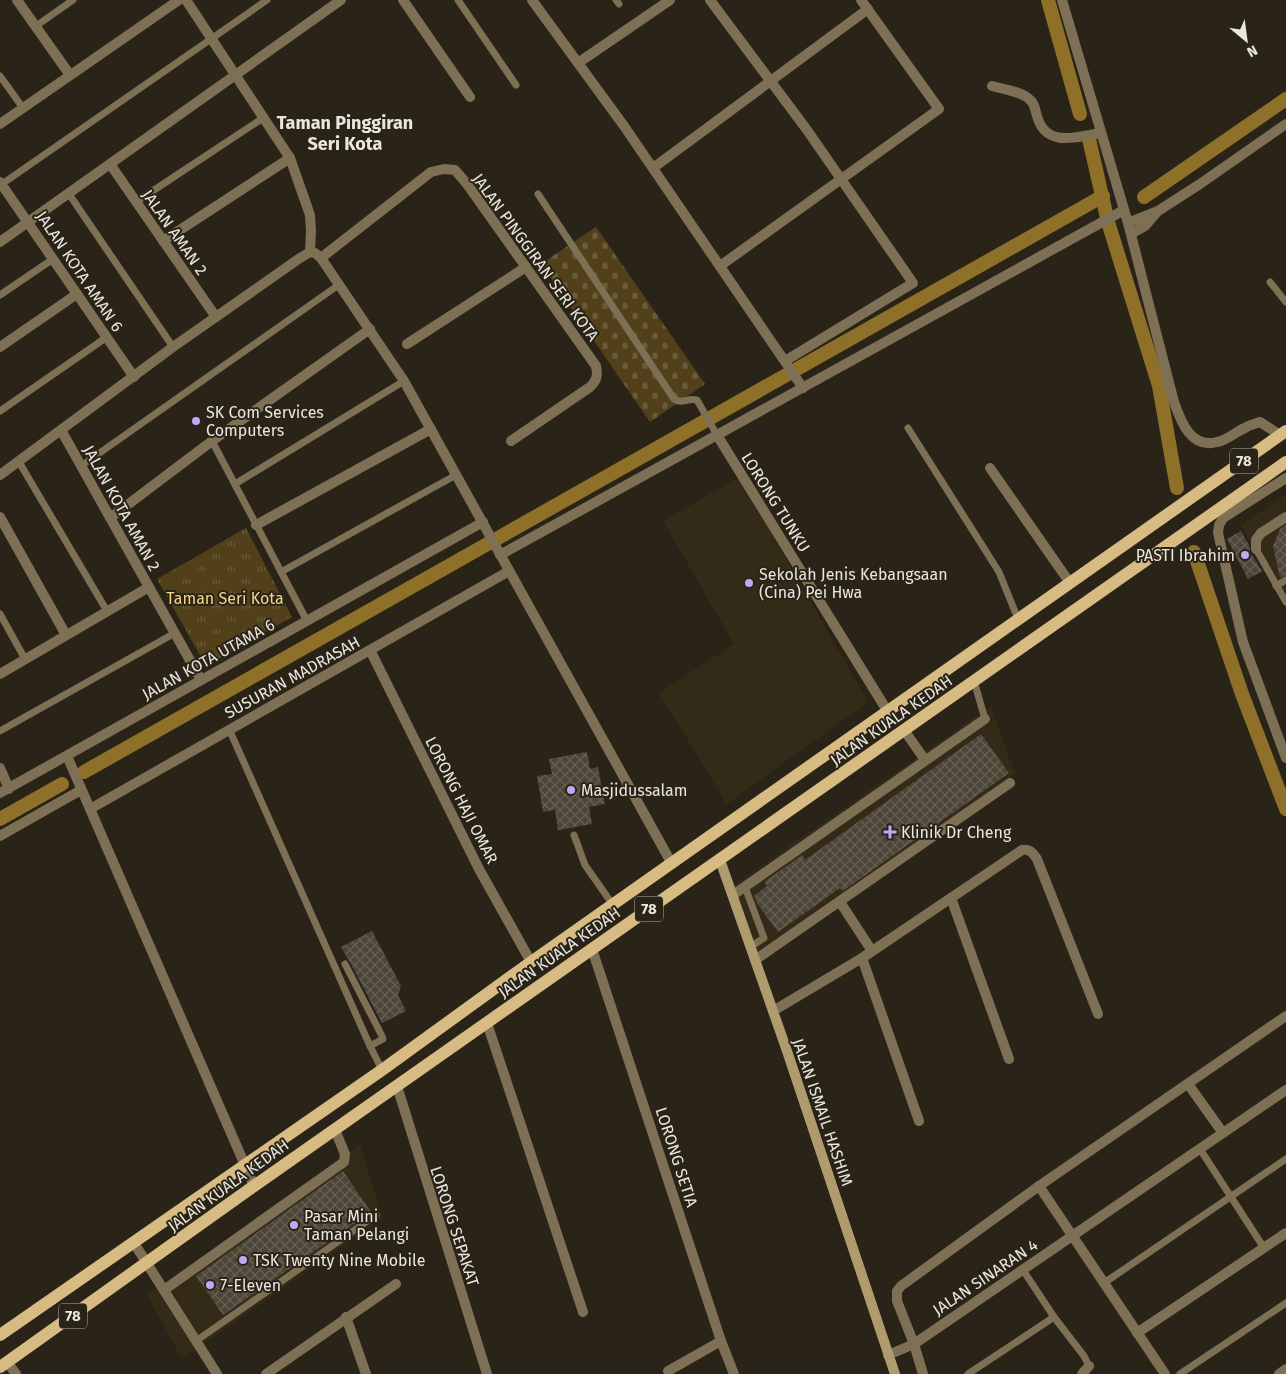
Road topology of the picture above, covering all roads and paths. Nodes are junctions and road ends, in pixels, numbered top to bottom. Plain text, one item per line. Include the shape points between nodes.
1 (17, 0) edge
2 (73, 0) edge
3 (179, 0) edge
4 (186, 0) edge
5 (267, 0) edge
6 (342, 0) edge
7 (403, 0) edge
8 (458, 0) edge
9 (532, 0) edge
10 (670, 0) edge
11 (710, 0) edge
12 (862, 0) edge
13 (1062, 0) edge
14 (868, 9) junction
15 (36, 26) junction
16 (212, 39) junction
17 (578, 63) junction
18 (70, 75) junction
19 (0, 76) edge
20 (236, 76) junction
21 (770, 81) junction
22 (516, 85) dead end
23 (992, 86) dead end
24 (470, 97) dead end
25 (23, 108) junction
26 (263, 118) junction
27 (0, 124) edge
28 (1286, 124) edge
29 (1100, 133) junction
30 (290, 158) junction
31 (110, 164) junction
32 (653, 168) junction
33 (841, 179) junction
34 (1, 183) edge
35 (69, 194) junction
36 (538, 194) dead end
37 (136, 202) junction
38 (1158, 211) junction
39 (1121, 212) junction
40 (28, 223) junction
41 (1128, 223) junction
42 (1131, 234) junction
43 (163, 241) junction
44 (0, 242) edge
45 (310, 252) junction
46 (321, 258) junction
47 (53, 259) junction
48 (720, 266) junction
49 (526, 267) junction
50 (1270, 282) dead end
51 (340, 284) junction
52 (77, 294) junction
53 (0, 295) edge
54 (1286, 302) edge
55 (216, 317) junction
56 (370, 329) junction
57 (107, 337) junction
58 (407, 344) dead end
59 (0, 347) edge
60 (173, 347) junction
61 (789, 368) junction
62 (134, 378) junction
63 (404, 381) junction
64 (803, 388) junction
65 (0, 411) edge
66 (908, 428) dead end
67 (431, 429) junction
68 (61, 430) junction
69 (1283, 433) edge
70 (717, 435) junction
71 (511, 441) dead end
72 (212, 442) junction
73 (19, 462) junction
74 (1285, 464) edge
75 (81, 466) junction
76 (990, 468) dead end
77 (0, 475) edge
78 (456, 475) junction
79 (1286, 478) edge
80 (234, 484) junction
81 (0, 517) edge
82 (1286, 517) edge
83 (110, 518) junction
84 (256, 525) junction
85 (485, 526) junction
86 (1256, 549) joint
87 (498, 550) junction
88 (509, 571) junction
89 (281, 572) junction
90 (1286, 580) edge
91 (1070, 583) junction
92 (1276, 586) junction
93 (149, 587) junction
94 (1286, 602) edge
95 (107, 611) junction
96 (0, 614) edge
97 (1018, 619) junction
98 (307, 621) junction
99 (175, 633) junction
100 (66, 635) junction
101 (370, 650) junction
102 (25, 659) junction
103 (0, 674) edge
104 (202, 680) junction
105 (974, 681) junction
106 (888, 712) junction
107 (985, 719) joint
108 (229, 729) junction
109 (904, 730) junction
110 (0, 731) edge
111 (67, 756) junction
112 (1286, 758) edge
113 (925, 760) junction
114 (0, 768) edge
115 (1010, 783) dead end
116 (81, 790) junction
117 (4, 791) edge
118 (90, 809) junction
119 (574, 835) dead end
120 (0, 836) edge
121 (720, 860) junction
122 (672, 864) junction
123 (745, 887) junction
124 (733, 896) junction
125 (951, 898) junction
126 (840, 902) junction
127 (613, 905) junction
128 (750, 947) junction
129 (592, 949) junction
130 (872, 951) junction
131 (862, 958) junction
132 (755, 960) junction
133 (531, 962) junction
134 (345, 964) dead end
135 (772, 1011) junction
136 (1098, 1014) dead end
137 (1286, 1016) edge
138 (488, 1023) junction
139 (370, 1046) junction
140 (1009, 1059) dead end
141 (382, 1070) junction
142 (1188, 1084) junction
143 (396, 1086) junction
144 (1286, 1090) edge
145 (919, 1121) dead end
146 (335, 1130) junction
147 (1223, 1133) junction
148 (1200, 1149) junction
149 (1286, 1159) edge
150 (244, 1165) junction
151 (254, 1186) junction
152 (1038, 1186) junction
153 (1231, 1196) junction
154 (376, 1215) dead end
155 (1286, 1233) edge
156 (1073, 1235) junction
157 (134, 1243) junction
158 (1264, 1248) junction
159 (147, 1264) junction
160 (1022, 1270) junction
161 (1104, 1283) junction
162 (396, 1284) dead end
163 (164, 1290) junction
164 (1286, 1303) edge
165 (583, 1312) dead end
166 (346, 1317) junction
167 (1054, 1317) junction
168 (1137, 1333) junction
169 (0, 1335) edge
170 (196, 1341) junction
171 (721, 1341) junction
172 (914, 1344) junction
173 (888, 1355) junction
174 (4, 1365) edge
175 (1286, 1369) edge
176 (1085, 1370) edge
177 (668, 1371) dead end
178 (16, 1374) edge
179 (217, 1374) edge
180 (266, 1374) edge
181 (366, 1374) edge
182 (487, 1374) edge
183 (734, 1374) edge
184 (894, 1374) edge
185 (923, 1374) edge
186 (968, 1374) edge
187 (1164, 1374) edge
188 (1180, 1374) edge
189 (1279, 1374) edge

1 - 15 street
2 - 15 lane
3 - 18 street
4 - 16 street
5 - 16 lane
6 - 20 street
7 - 24 street
8 - 22 lane
9 - 17 street
10 - 17 street
11 - 21 street
12 - 14 street
13 - 29 street
14 - 21 street
14 - 33 street via 939,109
15 - 18 street
16 - 20 street
16 - 34 lane
17 - 32 street
18 - 25 street
19 - 25 lane
20 - 26 street
20 - 31 street
21 - 32 street
21 - 33 street
23 - 29 street via 1030,99 1040,126 1049,135 1060,138
25 - 27 street
26 - 30 street
26 - 37 lane
28 - 38 street
29 - 39 street
30 - 43 street
30 - 45 street via 310,215
31 - 35 street
31 - 37 street, JALAN AMAN 2
32 - 48 street
33 - 48 street
33 - 61 street via 912,283
34 - 40 street, JALAN KOTA AMAN 6
35 - 40 street
35 - 60 lane
36 - 70 lane via 674,399 682,402 693,399 699,404
37 - 43 street, JALAN AMAN 2
38 - 41 street
38 - 42 street via 1146,226
39 - 41 street
39 - 64 street
40 - 44 street
40 - 47 street, JALAN KOTA AMAN 6
41 - 42 street
42 - 69 street via 1174,402 1184,428 1195,439 1206,443 1218,442 1260,422
43 - 55 street, JALAN AMAN 2
45 - 46 street
45 - 55 street
46 - 49 street, JALAN PINGGIRAN SERI KOTA via 431,172 444,169 455,170 467,184
46 - 51 street
47 - 52 street, JALAN KOTA AMAN 6
47 - 53 lane
48 - 61 street
49 - 58 street
49 - 71 street, JALAN PINGGIRAN SERI KOTA via 596,366 597,374 590,387
50 - 54 lane
51 - 56 street
51 - 75 lane
52 - 57 street, JALAN KOTA AMAN 6
52 - 59 street
55 - 60 street
56 - 63 street
56 - 72 street
57 - 62 street, JALAN KOTA AMAN 6
57 - 65 lane
60 - 62 street
61 - 64 street
62 - 68 street
63 - 67 street
63 - 80 lane
64 - 70 street
66 - 97 lane via 999,572
67 - 78 street
67 - 84 street
68 - 73 street
68 - 75 street, JALAN KOTA AMAN 2
69 - 91 main road, JALAN KUALA KEDAH / 78
70 - 87 street
70 - 106 street, LORONG TUNKU
72 - 80 lane
72 - 83 street
73 - 77 street
73 - 95 lane
74 - 105 main road, JALAN KUALA KEDAH / 78
75 - 83 street, JALAN KOTA AMAN 2
76 - 91 street
78 - 85 street
78 - 89 lane
79 - 112 street via 1224,518 1218,533 1243,642
80 - 84 lane
81 - 100 street
82 - 86 street via 1261,533 1256,540
83 - 93 street, JALAN KOTA AMAN 2
84 - 89 lane
85 - 87 street
85 - 98 street, JALAN KOTA UTAMA 6
86 - 92 lane
87 - 88 street
88 - 101 street, SUSURAN MADRASAH
88 - 122 street
89 - 98 lane
90 - 92 lane
91 - 97 main road, JALAN KUALA KEDAH / 78
92 - 94 lane
93 - 95 street
93 - 99 street, JALAN KOTA AMAN 2
95 - 100 street
96 - 102 lane
97 - 106 main road, JALAN KUALA KEDAH / 78
98 - 104 street, JALAN KOTA UTAMA 6
99 - 104 street, JALAN KOTA AMAN 2
99 - 110 lane
100 - 102 street
101 - 108 street, SUSURAN MADRASAH
101 - 133 street, LORONG HAJI OMAR via 479,869
102 - 103 street
104 - 111 street, JALAN KOTA UTAMA 6
105 - 107 lane
105 - 109 main road, JALAN KUALA KEDAH / 78
106 - 122 main road, JALAN KUALA KEDAH / 78
107 - 113 street
108 - 118 street, SUSURAN MADRASAH
108 - 139 lane
109 - 113 street
109 - 121 main road, JALAN KUALA KEDAH / 78
111 - 116 street
111 - 117 street, JALAN KOTA UTAMA 6
113 - 123 street
114 - 117 street
115 - 126 street
116 - 118 street
116 - 120 street
118 - 150 street
119 - 127 lane via 590,873
121 - 124 street, JALAN ISMAIL HASHIM
121 - 129 main road, JALAN KUALA KEDAH / 78
122 - 127 main road, JALAN KUALA KEDAH / 78
123 - 124 street
123 - 128 lane via 764,938
124 - 128 street, JALAN ISMAIL HASHIM
125 - 130 street
125 - 136 street via 1022,850 1032,852
125 - 140 street
126 - 130 street
126 - 132 street
127 - 133 main road, JALAN KUALA KEDAH / 78
128 - 132 street, JALAN ISMAIL HASHIM
129 - 138 main road, JALAN KUALA KEDAH / 78
129 - 171 street, LORONG SETIA
130 - 131 street
131 - 135 street
131 - 145 street
132 - 135 street, JALAN ISMAIL HASHIM
133 - 141 main road, JALAN KUALA KEDAH / 78
134 - 139 lane via 382,1036 380,1041
135 - 173 street, JALAN ISMAIL HASHIM
137 - 142 street
138 - 143 main road, JALAN KUALA KEDAH / 78
138 - 165 street
139 - 141 lane
141 - 150 main road, JALAN KUALA KEDAH / 78
142 - 147 street
142 - 152 street
143 - 146 main road, JALAN KUALA KEDAH / 78
143 - 182 street, LORONG SEPAKAT
144 - 147 street, JALAN SINARAN 4
146 - 151 main road, JALAN KUALA KEDAH / 78
146 - 163 street via 345,1154 344,1162
147 - 148 street, JALAN SINARAN 4
148 - 153 lane
148 - 156 street, JALAN SINARAN 4
149 - 153 lane
150 - 151 street
150 - 157 main road, JALAN KUALA KEDAH / 78
151 - 159 main road, JALAN KUALA KEDAH / 78
152 - 156 street
152 - 172 street via 897,1291 897,1302
153 - 158 lane
153 - 161 lane
154 - 170 lane
155 - 158 street
156 - 160 street, JALAN SINARAN 4
156 - 161 street
157 - 159 street
157 - 169 main road, JALAN KUALA KEDAH / 78
158 - 168 street
159 - 163 street
159 - 174 main road, JALAN KUALA KEDAH / 78
160 - 167 lane
160 - 172 street, JALAN SINARAN 4
161 - 168 street
162 - 166 street
163 - 170 street
164 - 188 lane
166 - 180 street
166 - 181 street
167 - 176 lane via 1084,1356
167 - 186 lane
168 - 187 street
170 - 179 street
171 - 177 street
171 - 183 street, LORONG SETIA
172 - 173 street, JALAN SINARAN 4
172 - 185 street
173 - 184 street, JALAN ISMAIL HASHIM
174 - 178 street
175 - 189 street

